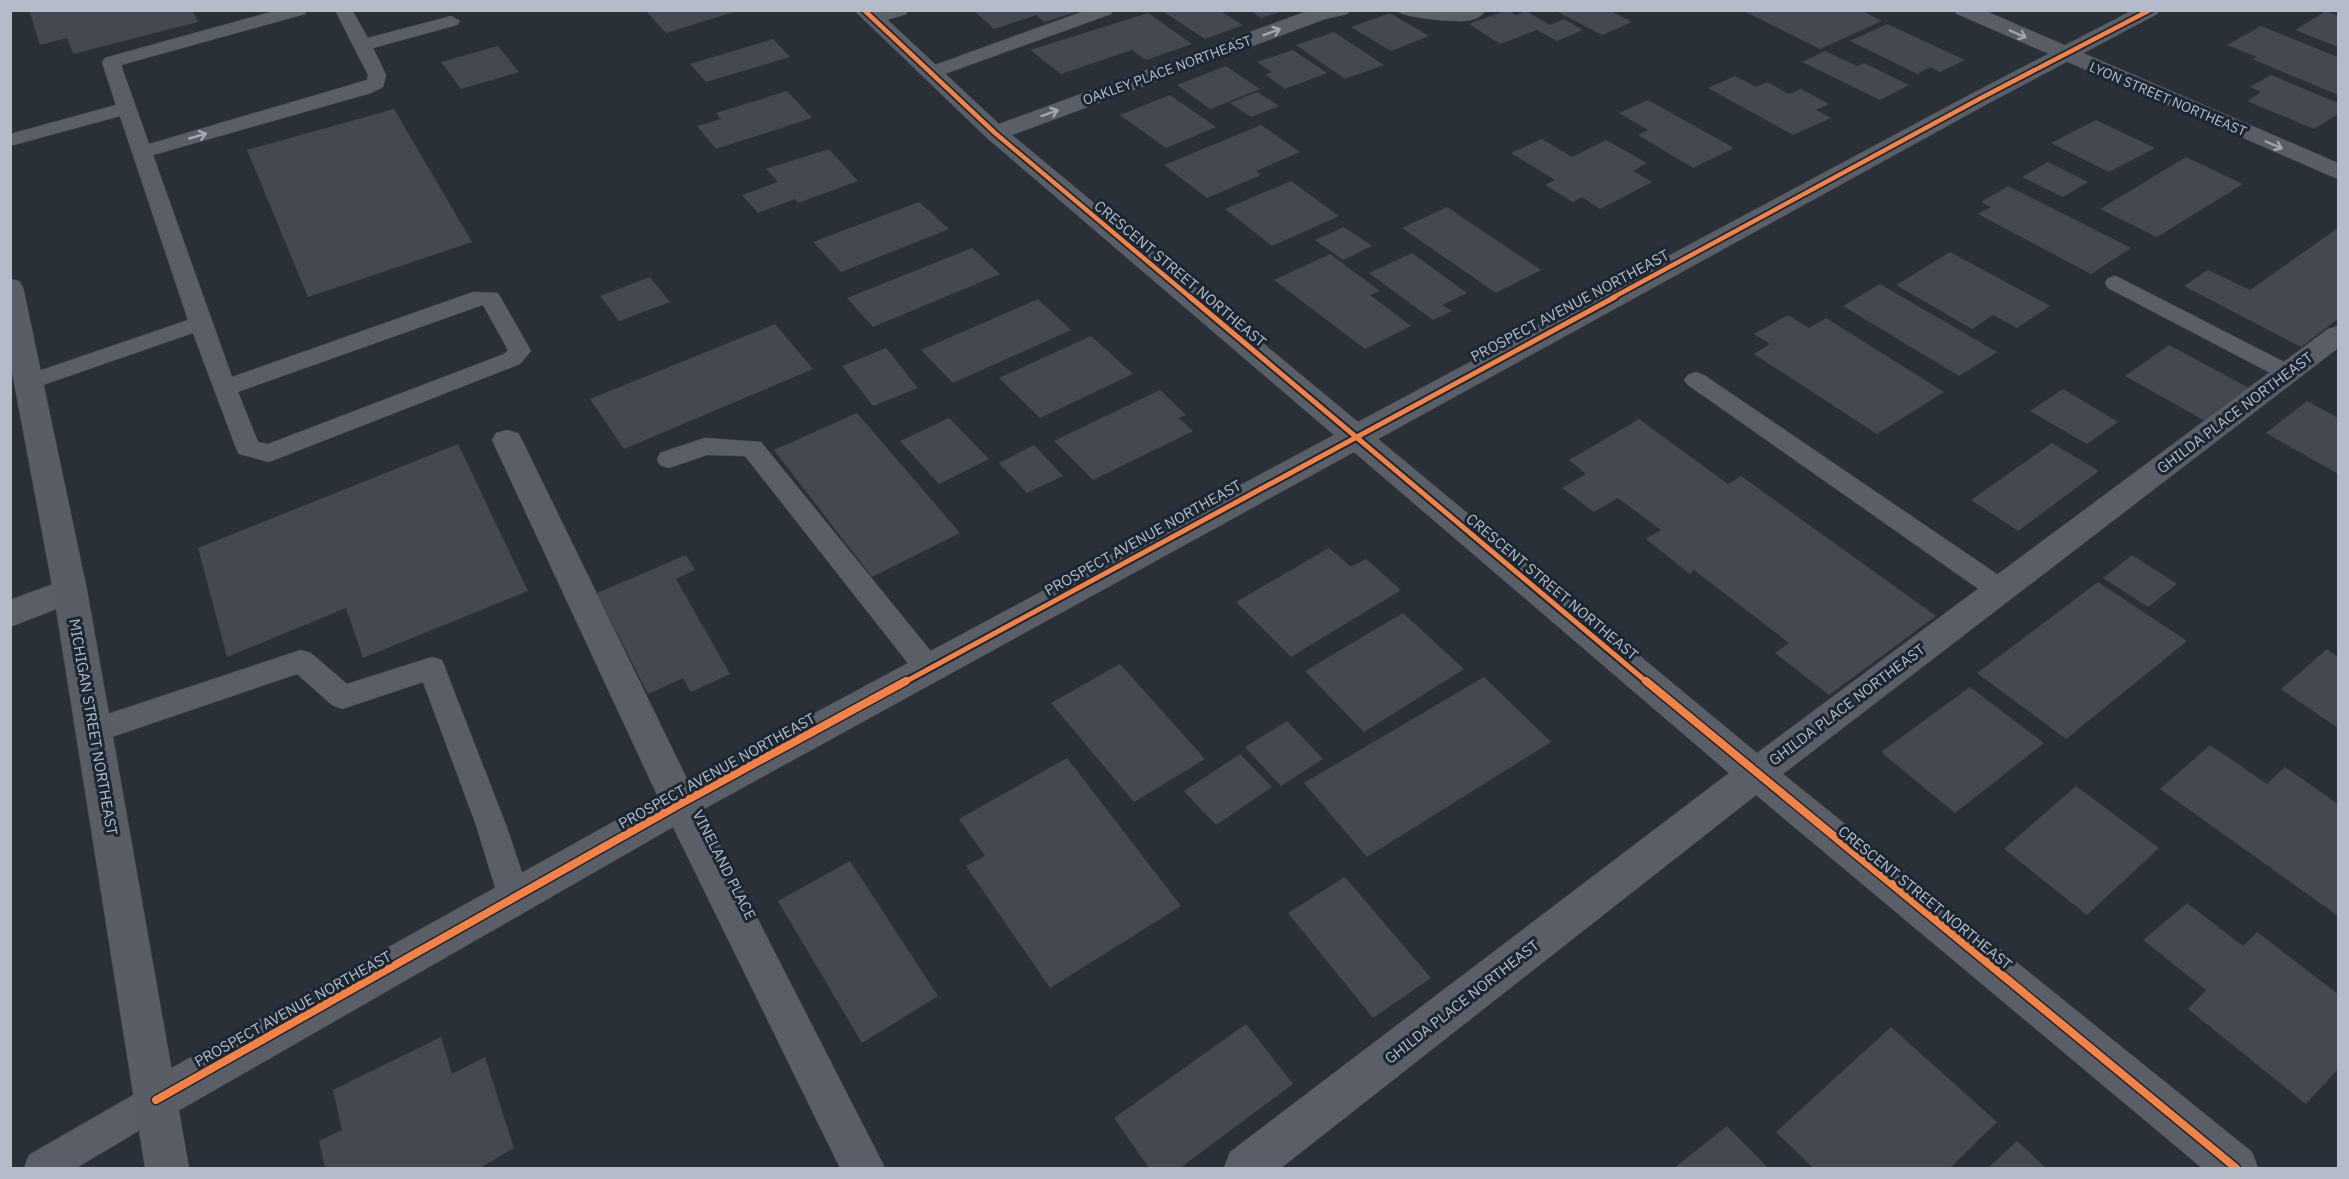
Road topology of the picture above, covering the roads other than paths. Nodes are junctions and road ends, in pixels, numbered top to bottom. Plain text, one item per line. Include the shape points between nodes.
1 (299, 10) edge
2 (343, 10) edge
3 (1105, 10) edge
4 (1340, 10) edge
5 (1406, 10) edge
6 (1476, 10) edge
7 (1964, 10) edge
8 (2150, 10) edge
9 (879, 13) edge
10 (236, 18) edge
11 (451, 21) dead end
12 (363, 45) junction
13 (2062, 54) junction
14 (930, 73) junction
15 (127, 108) junction
16 (994, 133) junction
17 (10, 140) edge
18 (142, 152) junction
19 (2338, 172) edge
20 (2116, 283) dead end
21 (10, 287) edge
22 (200, 323) junction
23 (2338, 335) edge
24 (22, 373) edge
25 (2288, 373) junction
26 (1696, 380) dead end
27 (225, 388) junction
28 (1354, 436) junction
29 (507, 440) dead end
30 (669, 459) dead end
31 (70, 590) junction
32 (2000, 590) junction
33 (10, 614) edge
34 (928, 668) junction
35 (94, 731) junction
36 (1756, 774) junction
37 (680, 804) junction
38 (514, 897) junction
39 (156, 1100) junction
40 (42, 1168) edge
41 (167, 1168) edge
42 (863, 1168) edge
43 (1246, 1168) edge
44 (2236, 1168) edge

1 - 10 lane
2 - 12 lane
3 - 14 lane
16 -> 4 street, OAKLEY PLACE NORTHEAST
5 - 6 street via 1464,15
7 -> 13 main road, LYON STREET NORTHEAST
8 - 13 street, PROSPECT AVENUE NORTHEAST
9 - 14 street, CRESCENT STREET NORTHEAST
10 - 15 lane via 111,62
11 - 12 lane
18 -> 12 lane via 364,89 376,82 377,75
13 -> 19 main road, LYON STREET NORTHEAST
13 - 28 street, PROSPECT AVENUE NORTHEAST
14 - 16 street, CRESCENT STREET NORTHEAST
15 - 17 lane
15 - 18 lane
16 - 28 street, CRESCENT STREET NORTHEAST
18 - 22 lane
20 - 25 lane
21 - 24 main road, MICHIGAN STREET NORTHEAST
22 - 24 lane
22 - 27 lane
23 - 25 street, GHILDA PLACE NORTHEAST
24 - 31 main road, MICHIGAN STREET NORTHEAST
25 - 32 street, GHILDA PLACE NORTHEAST
26 - 32 lane
27 - 27 lane via 248,448 269,453 512,359 519,351 490,298 473,298
28 - 34 street, PROSPECT AVENUE NORTHEAST
28 - 36 street, CRESCENT STREET NORTHEAST
29 - 37 street, VINELAND PLACE
30 - 34 lane via 705,446 752,448
31 - 33 street
31 - 35 main road, MICHIGAN STREET NORTHEAST
32 - 36 street, GHILDA PLACE NORTHEAST
34 - 37 street, PROSPECT AVENUE NORTHEAST
35 - 38 lane via 301,661 342,697 432,668
35 - 39 main road, MICHIGAN STREET NORTHEAST
36 - 43 street, GHILDA PLACE NORTHEAST
36 - 44 street, CRESCENT STREET NORTHEAST
37 - 38 street, PROSPECT AVENUE NORTHEAST
37 - 42 street, VINELAND PLACE
38 - 39 street, PROSPECT AVENUE NORTHEAST
39 - 40 lane
39 - 41 main road, MICHIGAN STREET NORTHEAST

